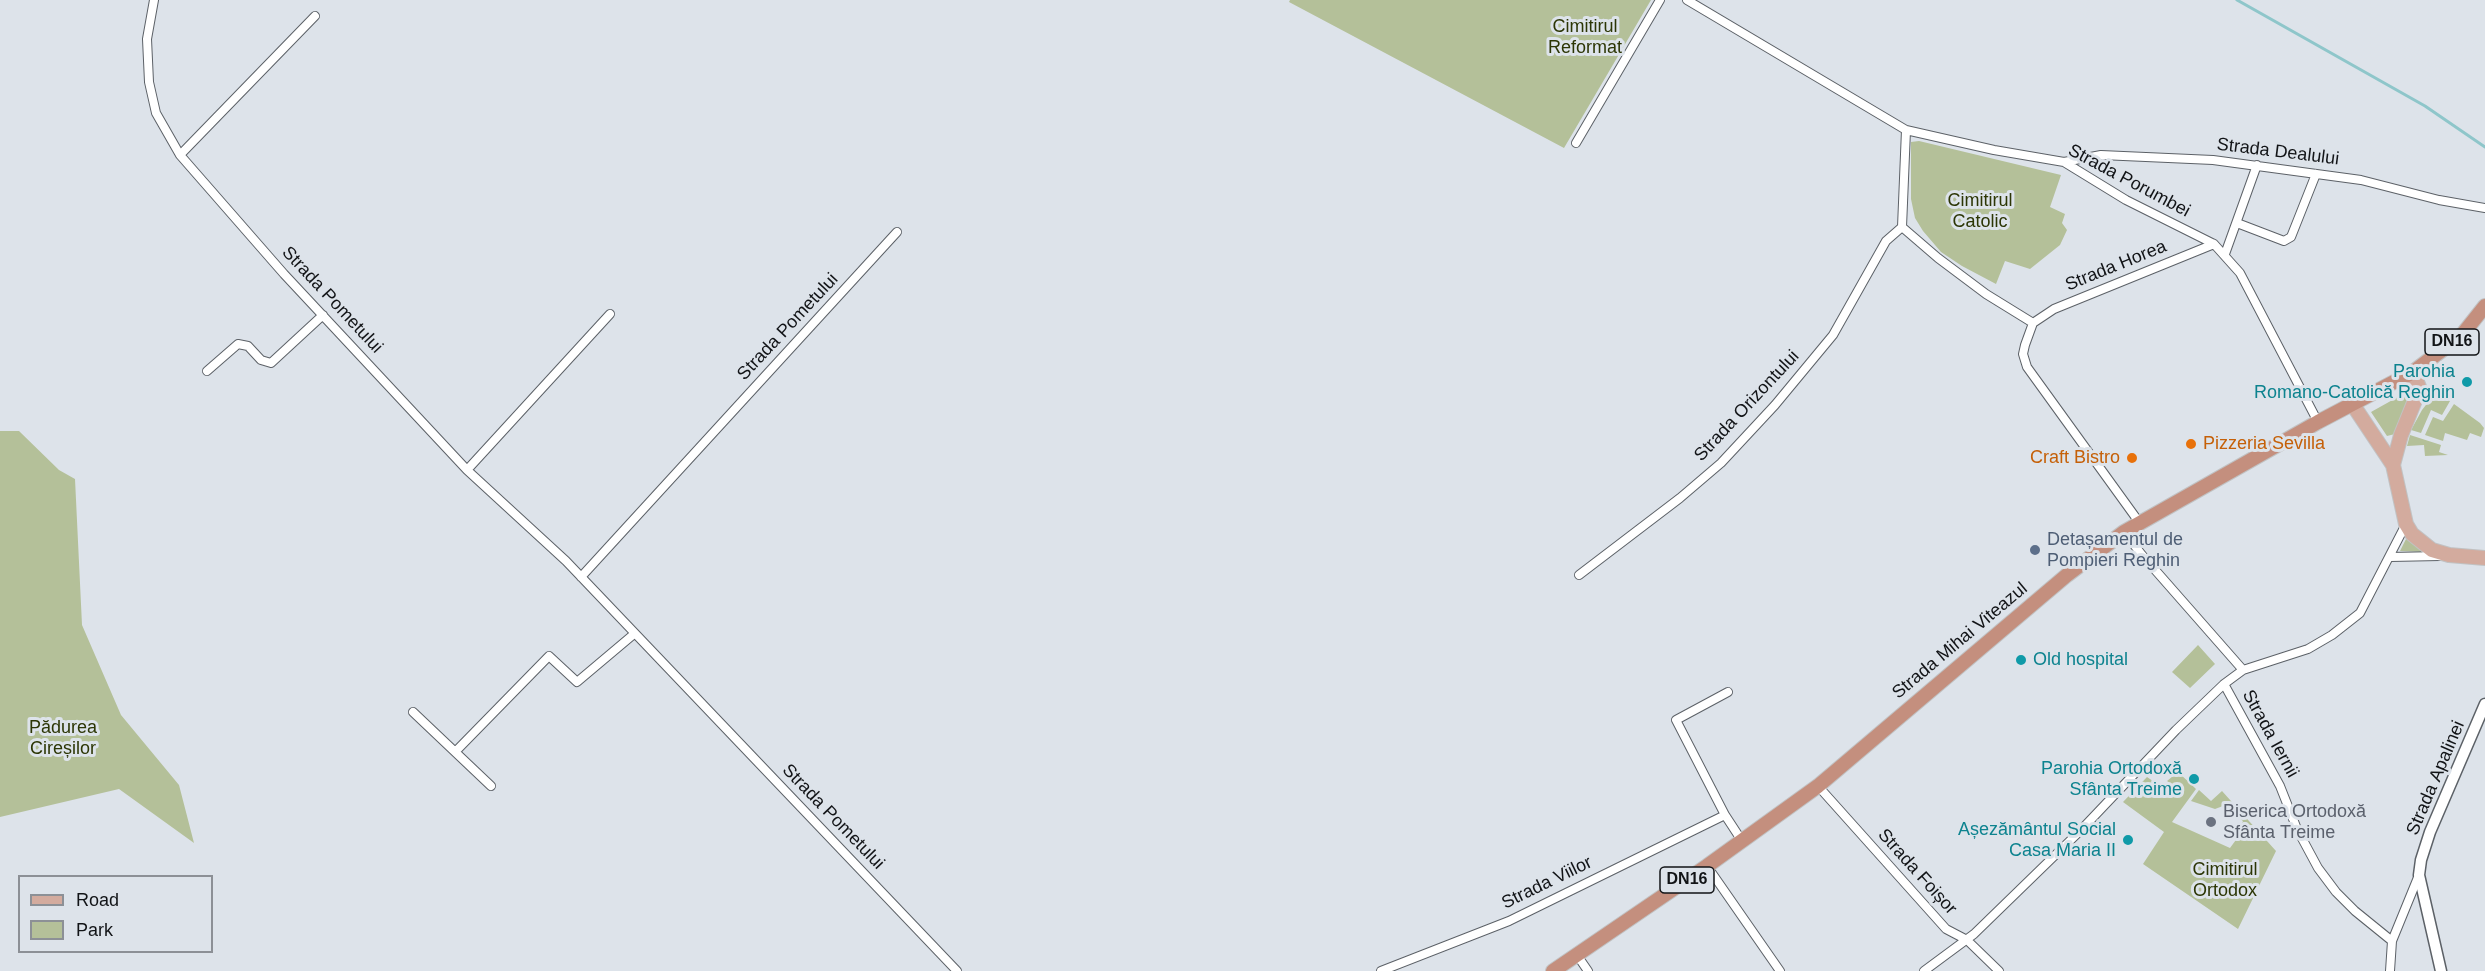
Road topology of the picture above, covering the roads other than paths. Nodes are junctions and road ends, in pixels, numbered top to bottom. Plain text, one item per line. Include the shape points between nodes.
1 (154, 0) edge
2 (1660, 0) edge
3 (1687, 0) edge
4 (315, 16) dead end
5 (1906, 130) junction
6 (1576, 143) dead end
7 (180, 155) junction
8 (2064, 162) junction
9 (2257, 165) junction
10 (2316, 174) junction
11 (2485, 208) edge
12 (2237, 223) junction
13 (1902, 227) junction
14 (897, 232) dead end
15 (2214, 244) junction
16 (2225, 254) junction
17 (2485, 306) edge
18 (610, 314) dead end
19 (323, 315) junction
20 (2033, 323) junction
21 (207, 371) dead end
22 (2413, 372) junction
23 (2353, 405) junction
24 (2318, 422) junction
25 (2393, 465) junction
26 (467, 470) junction
27 (2139, 522) junction
28 (2406, 524) junction
29 (2124, 532) junction
30 (2449, 555) junction
31 (2390, 557) junction
32 (2485, 558) edge
33 (1579, 574) dead end
34 (581, 577) junction
35 (634, 634) junction
36 (2243, 670) junction
37 (2224, 684) junction
38 (1728, 692) dead end
39 (2485, 704) edge
40 (413, 712) dead end
41 (456, 751) junction
42 (491, 786) dead end
43 (1818, 786) junction
44 (1725, 815) junction
45 (1742, 841) junction
46 (1707, 866) junction
47 (2420, 875) junction
48 (1967, 940) junction
49 (2392, 940) junction
50 (1577, 954) junction
51 (957, 971) edge
52 (1381, 971) edge
53 (1553, 971) edge
54 (1588, 971) edge
55 (1780, 971) edge
56 (1924, 971) edge
57 (1999, 971) edge
58 (2390, 971) edge
59 (2441, 971) edge

1 - 7 street, Strada Pometului via 147,39 149,82 156,113
2 - 6 street
3 - 5 street, Strada Porumbei
4 - 7 street
5 - 8 street, Strada Porumbei
5 - 13 street
7 - 19 street, Strada Pometului
8 - 9 street, Strada Dealului via 2101,155
8 - 15 street, Strada Porumbei via 2126,200
9 - 10 street, Strada Dealului
9 - 12 street
10 - 11 street, Strada Dealului
10 - 12 street via 2291,237 2283,241
12 - 16 street
13 - 20 street via 1986,294
13 - 33 street, Strada Orizontului via 1886,241 1833,334 1775,405 1704,477
14 - 34 street, Strada Pometului
15 - 16 street, Strada Porumbei
15 - 20 street, Strada Horea via 2054,309
16 - 24 street, Strada Porumbei via 2240,273
17 - 22 highway, Strada Mihai Viteazul / DN16 via 2462,335
18 - 26 street
19 - 21 street via 271,363 261,360 248,346 238,344
19 - 26 street, Strada Pometului
20 - 27 street via 2023,354 2027,367
22 - 23 highway, Strada Mihai Viteazul / DN16
22 - 25 main road via 2418,393
23 - 24 highway, Strada Mihai Viteazul / DN16
23 - 25 main road
24 - 27 highway, Strada Mihai Viteazul / DN16
25 - 28 main road
26 - 34 street, Strada Pometului
27 - 29 highway, Strada Mihai Viteazul / DN16
28 - 30 main road via 2421,543
28 - 31 street
29 - 36 street
29 - 43 highway, Strada Mihai Viteazul / DN16 via 2067,575
30 - 31 street
30 - 32 main road
31 - 36 street via 2369,600 2350,622 2308,649
34 - 35 street, Strada Pometului
35 - 41 street via 577,682 549,656
35 - 51 street, Strada Pometului
36 - 37 street
37 - 48 street
37 - 49 street, Strada Iernii via 2280,786 2318,868 2336,892
38 - 44 street via 1676,720
39 - 47 street, Strada Apalinei via 2424,846
40 - 41 street
41 - 42 street
43 - 45 highway, Strada Mihai Viteazul / DN16
43 - 48 street, Strada Foișor via 1947,929
44 - 45 street
44 - 52 street, Strada Viilor via 1509,921
45 - 46 highway, Strada Mihai Viteazul / DN16
46 - 50 highway, Strada Mihai Viteazul / DN16
46 - 55 street
47 - 49 street
47 - 59 street, Strada Apalinei
48 - 56 street
48 - 57 street, Strada Foișor
49 - 58 street
50 - 53 highway, Strada Mihai Viteazul / DN16
50 - 54 street

